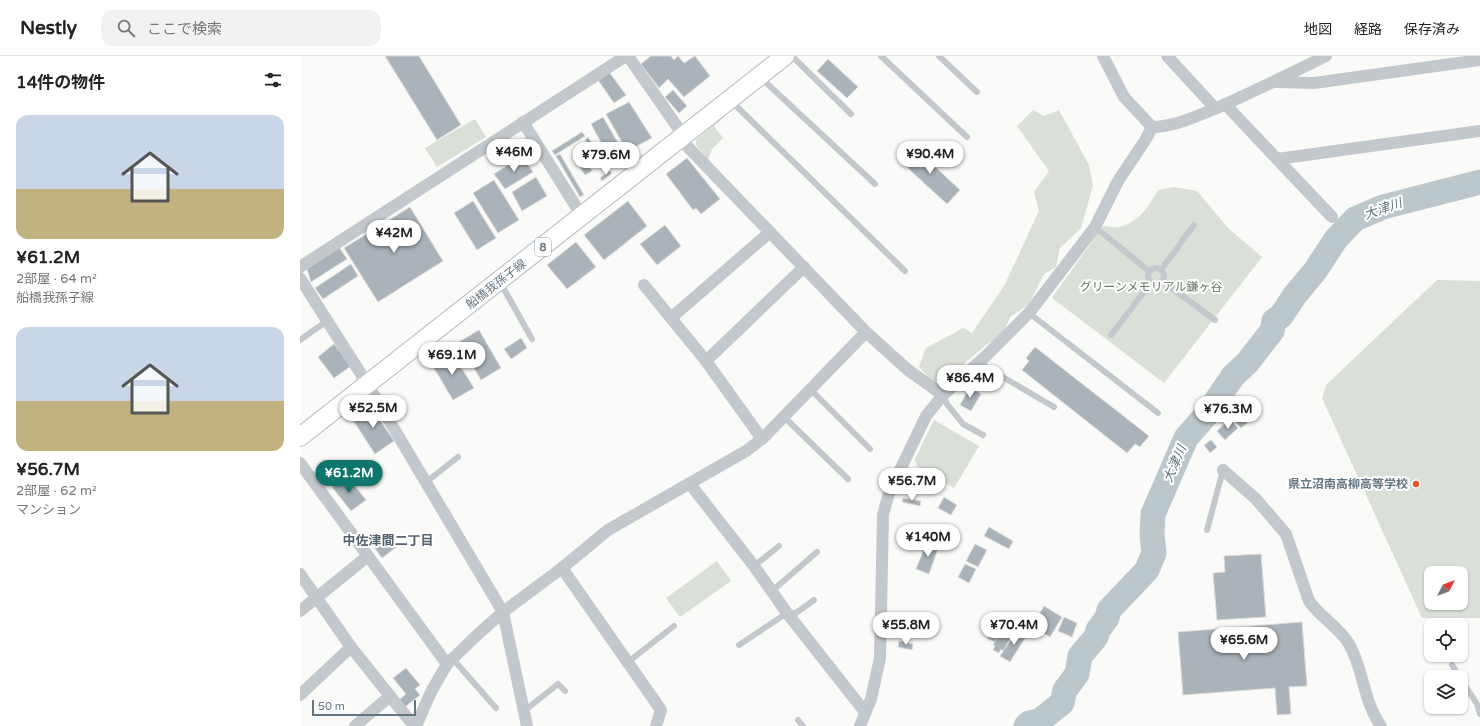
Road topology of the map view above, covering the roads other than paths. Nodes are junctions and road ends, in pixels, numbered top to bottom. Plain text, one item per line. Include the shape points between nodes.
1 (627, 56) edge
2 (785, 56) edge
3 (792, 56) edge
4 (881, 56) edge
5 (939, 56) edge
6 (1103, 56) edge
7 (1167, 56) edge
8 (1326, 56) edge
9 (1480, 60) edge
10 (759, 76) junction
11 (1276, 82) junction
12 (977, 92) dead end
13 (730, 100) junction
14 (1220, 106) junction
15 (850, 114) dead end
16 (523, 122) junction
17 (1152, 127) junction
18 (1480, 131) edge
19 (684, 135) junction
20 (967, 137) dead end
21 (493, 142) junction
22 (1277, 159) junction
23 (505, 161) dead end
24 (875, 184) dead end
25 (582, 216) junction
26 (1332, 217) dead end
27 (1194, 225) dead end
28 (1095, 227) junction
29 (770, 232) junction
30 (300, 267) edge
31 (804, 267) junction
32 (1161, 270) junction
33 (905, 271) dead end
34 (1149, 271) junction
35 (300, 278) edge
36 (500, 281) junction
37 (1162, 281) junction
38 (1151, 283) junction
39 (644, 285) dead end
40 (1029, 313) junction
41 (671, 318) junction
42 (1215, 320) dead end
43 (327, 321) junction
44 (866, 332) junction
45 (1111, 335) dead end
46 (532, 339) dead end
47 (300, 340) edge
48 (706, 360) junction
49 (979, 362) junction
50 (368, 385) junction
51 (810, 389) junction
52 (943, 395) junction
53 (1054, 407) dead end
54 (1158, 413) dead end
55 (784, 417) junction
56 (982, 435) dead end
57 (300, 437) edge
58 (762, 439) junction
59 (870, 449) dead end
60 (458, 457) dead end
61 (300, 463) edge
62 (1223, 470) joint
63 (848, 479) dead end
64 (425, 483) junction
65 (690, 484) junction
66 (1207, 530) dead end
67 (779, 546) dead end
68 (817, 552) dead end
69 (368, 556) junction
70 (754, 566) junction
71 (562, 568) junction
72 (300, 574) edge
73 (772, 591) junction
74 (316, 596) junction
75 (814, 600) dead end
76 (300, 611) edge
77 (503, 612) junction
78 (787, 613) junction
79 (674, 626) dead end
80 (739, 645) dead end
81 (351, 647) junction
82 (449, 661) junction
83 (628, 662) junction
84 (1452, 665) dead end
85 (1455, 670) edge
86 (1468, 690) edge
87 (565, 692) dead end
88 (300, 695) edge
89 (390, 696) junction
90 (496, 708) dead end
91 (524, 711) junction
92 (865, 712) junction
93 (1480, 714) edge
94 (798, 720) dead end
95 (355, 726) edge
96 (415, 726) edge
97 (527, 726) edge
98 (656, 726) edge
99 (803, 726) edge
100 (860, 726) edge
101 (1381, 726) edge

1 - 16 street
1 - 19 street
2 - 10 main road, 船橋我孫子線 / 8
3 - 15 lane
4 - 20 lane
5 - 12 lane
6 - 17 street via 1124,97
7 - 14 street
8 - 11 street
9 - 11 street via 1314,83
10 - 13 main road, 船橋我孫子線 / 8
10 - 24 lane
11 - 14 street
13 - 19 main road, 船橋我孫子線 / 8
13 - 33 lane
14 - 17 street via 1162,127
14 - 22 street
16 - 21 street
16 - 25 street
17 - 28 street via 1118,181
18 - 22 street
19 - 25 main road, 船橋我孫子線 / 8
19 - 29 street via 685,144
21 - 23 lane
21 - 30 street
22 - 26 street
25 - 36 main road, 船橋我孫子線 / 8
27 - 32 lane
28 - 34 lane
28 - 40 street
29 - 31 street
29 - 41 street
31 - 44 street
31 - 48 street
32 - 34 lane via 1153,268
32 - 37 lane via 1164,277
34 - 38 lane via 1148,279
35 - 43 street
36 - 46 lane
36 - 50 main road, 船橋我孫子線 / 8
37 - 38 lane via 1159,284
37 - 42 lane
38 - 45 lane
39 - 41 street
40 - 49 street
40 - 54 lane
41 - 48 street
43 - 47 lane
43 - 50 street
44 - 51 street
44 - 52 street via 908,370
48 - 58 street
49 - 52 street
49 - 53 lane
50 - 57 main road, 船橋我孫子線 / 8
50 - 64 street
51 - 55 street
51 - 59 lane
52 - 56 lane via 963,424
52 - 92 street via 926,416 889,493 885,508 880,658 871,699
55 - 58 street
55 - 63 lane
58 - 65 street
60 - 64 lane
61 - 69 street
62 - 66 lane
62 - 101 street via 1256,499 1286,534 1309,601 1348,642 1370,707
64 - 77 street
65 - 70 street
65 - 71 street via 608,530
67 - 70 lane
68 - 73 lane
69 - 74 street
69 - 82 street
70 - 73 street
71 - 77 street
71 - 83 street
72 - 74 street
73 - 78 street
74 - 76 street
74 - 81 street
75 - 78 lane via 796,612
77 - 82 street
77 - 91 street
78 - 80 lane
78 - 92 street
79 - 83 lane
81 - 88 street
81 - 89 street
82 - 90 lane
82 - 96 street
83 - 98 street via 661,710
84 - 85 lane
86 - 93 lane
87 - 91 lane via 558,684
89 - 95 street
89 - 96 street
91 - 97 street
92 - 100 street
94 - 99 lane

